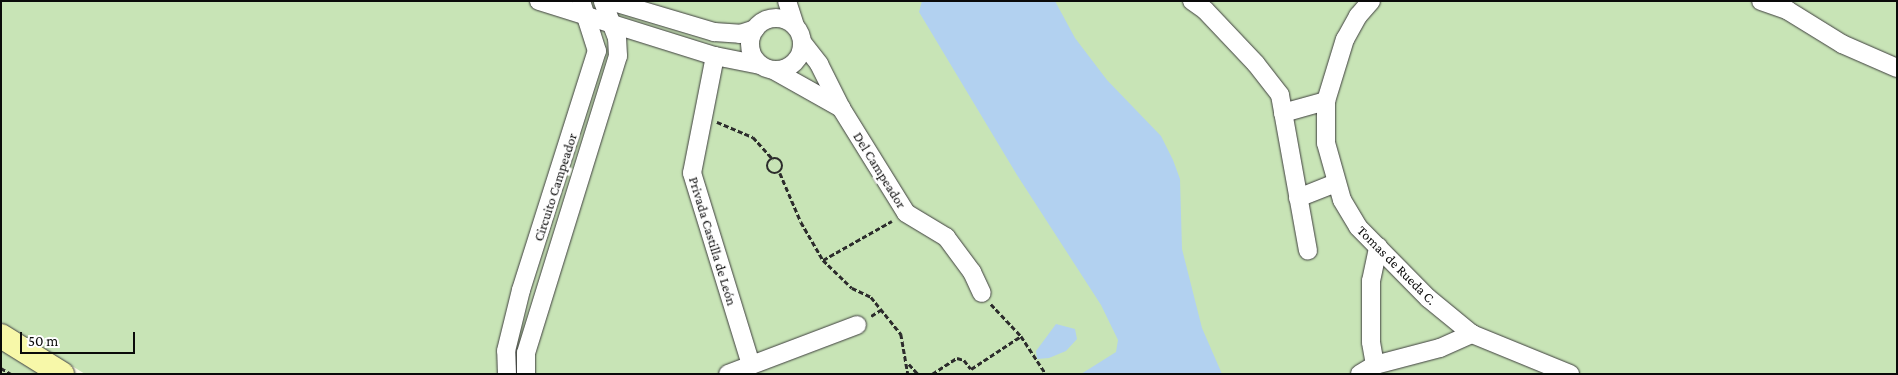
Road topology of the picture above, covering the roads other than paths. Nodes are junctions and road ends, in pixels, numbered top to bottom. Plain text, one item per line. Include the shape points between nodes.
1 (539, 1) edge
2 (603, 1) edge
3 (610, 1) edge
4 (775, 1) edge
5 (787, 1) edge
6 (1192, 1) edge
7 (1371, 1) edge
8 (1761, 1) edge
9 (584, 9) edge
10 (610, 23) junction
11 (758, 26) junction
12 (798, 34) junction
13 (650, 35) junction
14 (618, 56) junction
15 (715, 56) junction
16 (768, 68) junction
17 (1897, 68) edge
18 (1326, 102) junction
19 (841, 108) junction
20 (1283, 113) junction
21 (1336, 183) junction
22 (1298, 198) junction
23 (539, 238) junction
24 (560, 246) junction
25 (1378, 247) junction
26 (1308, 250) dead end
27 (982, 293) road end
28 (857, 325) dead end
29 (1472, 334) junction
30 (1, 336) edge
31 (1375, 364) junction
32 (751, 365) junction
33 (62, 374) edge
34 (507, 374) edge
35 (526, 374) edge
36 (728, 374) edge
37 (1360, 374) edge
38 (1570, 374) edge

1 - 9 street, Del Campeador
2 - 10 street, Circuito Campeador
3 - 11 street via 714,32 740,34
4 - 11 street
5 - 12 street, Del Campeador
6 - 20 street via 1205,10 1256,64 1280,95
7 - 18 street, Tomas de Rueda C. via 1345,39
8 - 17 street via 1787,10 1842,44
9 - 10 street, Del Campeador
9 - 23 street, Circuito Campeador via 597,51
10 - 13 street, Del Campeador
10 - 14 street, Circuito Campeador via 619,47
11 - 12 street via 778,18
11 - 16 street via 750,44
12 - 16 street via 798,58 784,69
12 - 19 street, Del Campeador via 830,81
13 - 14 street via 635,41
13 - 15 street, Del Campeador
14 - 24 street, Circuito Campeador
15 - 16 street, Del Campeador
15 - 32 street, Privada Castilla de León via 692,173
16 - 19 street, Del Campeador
18 - 20 street
18 - 21 street, Tomas de Rueda C. via 1326,143
19 - 27 street, Del Campeador via 906,212 914,220 946,237 967,265
20 - 22 street
21 - 22 street
21 - 25 street, Tomas de Rueda C. via 1358,227
22 - 26 street
23 - 24 street
23 - 34 street, Circuito Campeador via 506,351
24 - 35 street, Circuito Campeador via 526,353
25 - 29 street, Tomas de Rueda C. via 1428,298
25 - 31 street via 1371,281 1371,342
28 - 32 street
29 - 31 street via 1440,348
29 - 38 street, Tomas de Rueda C.
30 - 33 main road
31 - 37 street
32 - 36 street

